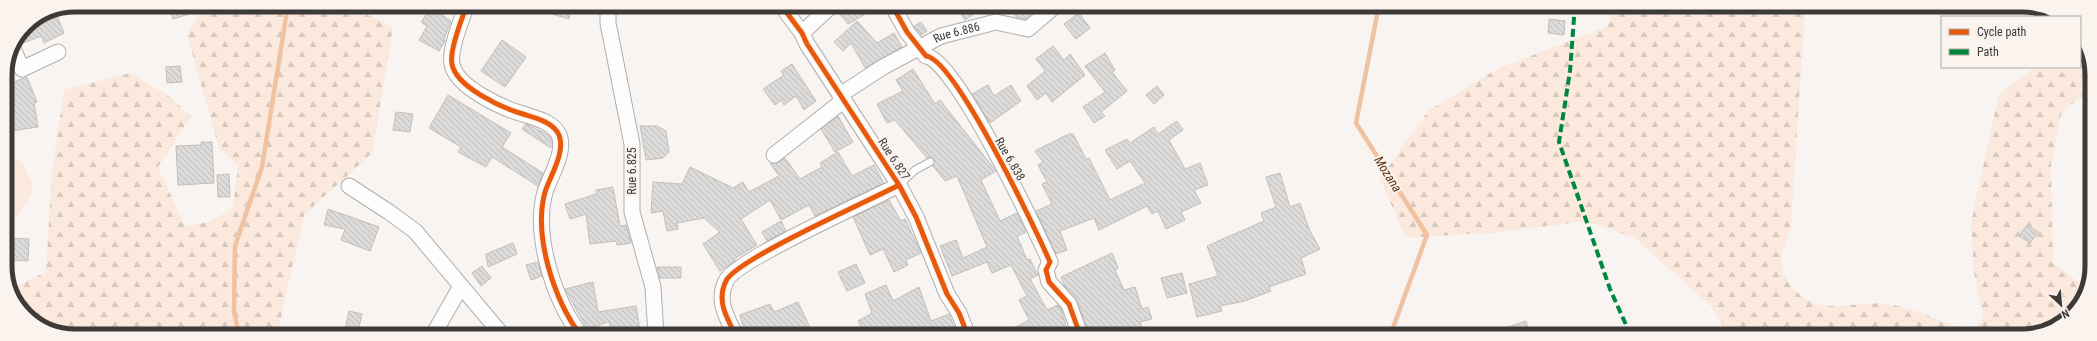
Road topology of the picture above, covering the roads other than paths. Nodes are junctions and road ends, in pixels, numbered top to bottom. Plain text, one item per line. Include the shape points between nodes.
1 (465, 12) edge
2 (608, 12) edge
3 (786, 12) edge
4 (824, 12) edge
5 (896, 12) edge
6 (1048, 12) edge
7 (802, 33) junction
8 (918, 48) junction
9 (58, 52) dead end
10 (16, 55) edge
11 (842, 98) junction
12 (774, 155) dead end
13 (930, 162) dead end
14 (899, 185) junction
15 (349, 186) dead end
16 (461, 286) junction
17 (437, 329) edge
18 (497, 329) edge
19 (577, 329) edge
20 (656, 329) edge
21 (733, 329) edge
22 (965, 329) edge
23 (1078, 329) edge

1 - 19 street via 453,50 452,63 456,76 482,96 518,113 541,120 556,129 561,140 545,193 541,217 545,254 565,311
2 - 20 street, Rue 6.825 via 632,144 632,212 653,287
3 - 7 street, Rue 6.827
4 - 7 street
5 - 8 street, Rue 6.838
6 - 8 street, Rue 6.886 via 1028,29 996,22 941,36
7 - 11 street, Rue 6.827
8 - 11 street, Rue 6.886 via 883,67
8 - 23 street, Rue 6.838 via 926,56 937,61 958,88 1028,213 1050,262 1046,270 1048,282 1069,304
9 - 10 street via 22,69
11 - 12 street, Rue 6.886
11 - 14 street, Rue 6.827
13 - 14 lane via 915,170
14 - 21 street via 740,266 729,276 724,287 722,305
14 - 22 street, Rue 6.827 via 916,217 946,294 959,313
15 - 16 street via 415,231
16 - 17 street
16 - 18 street

